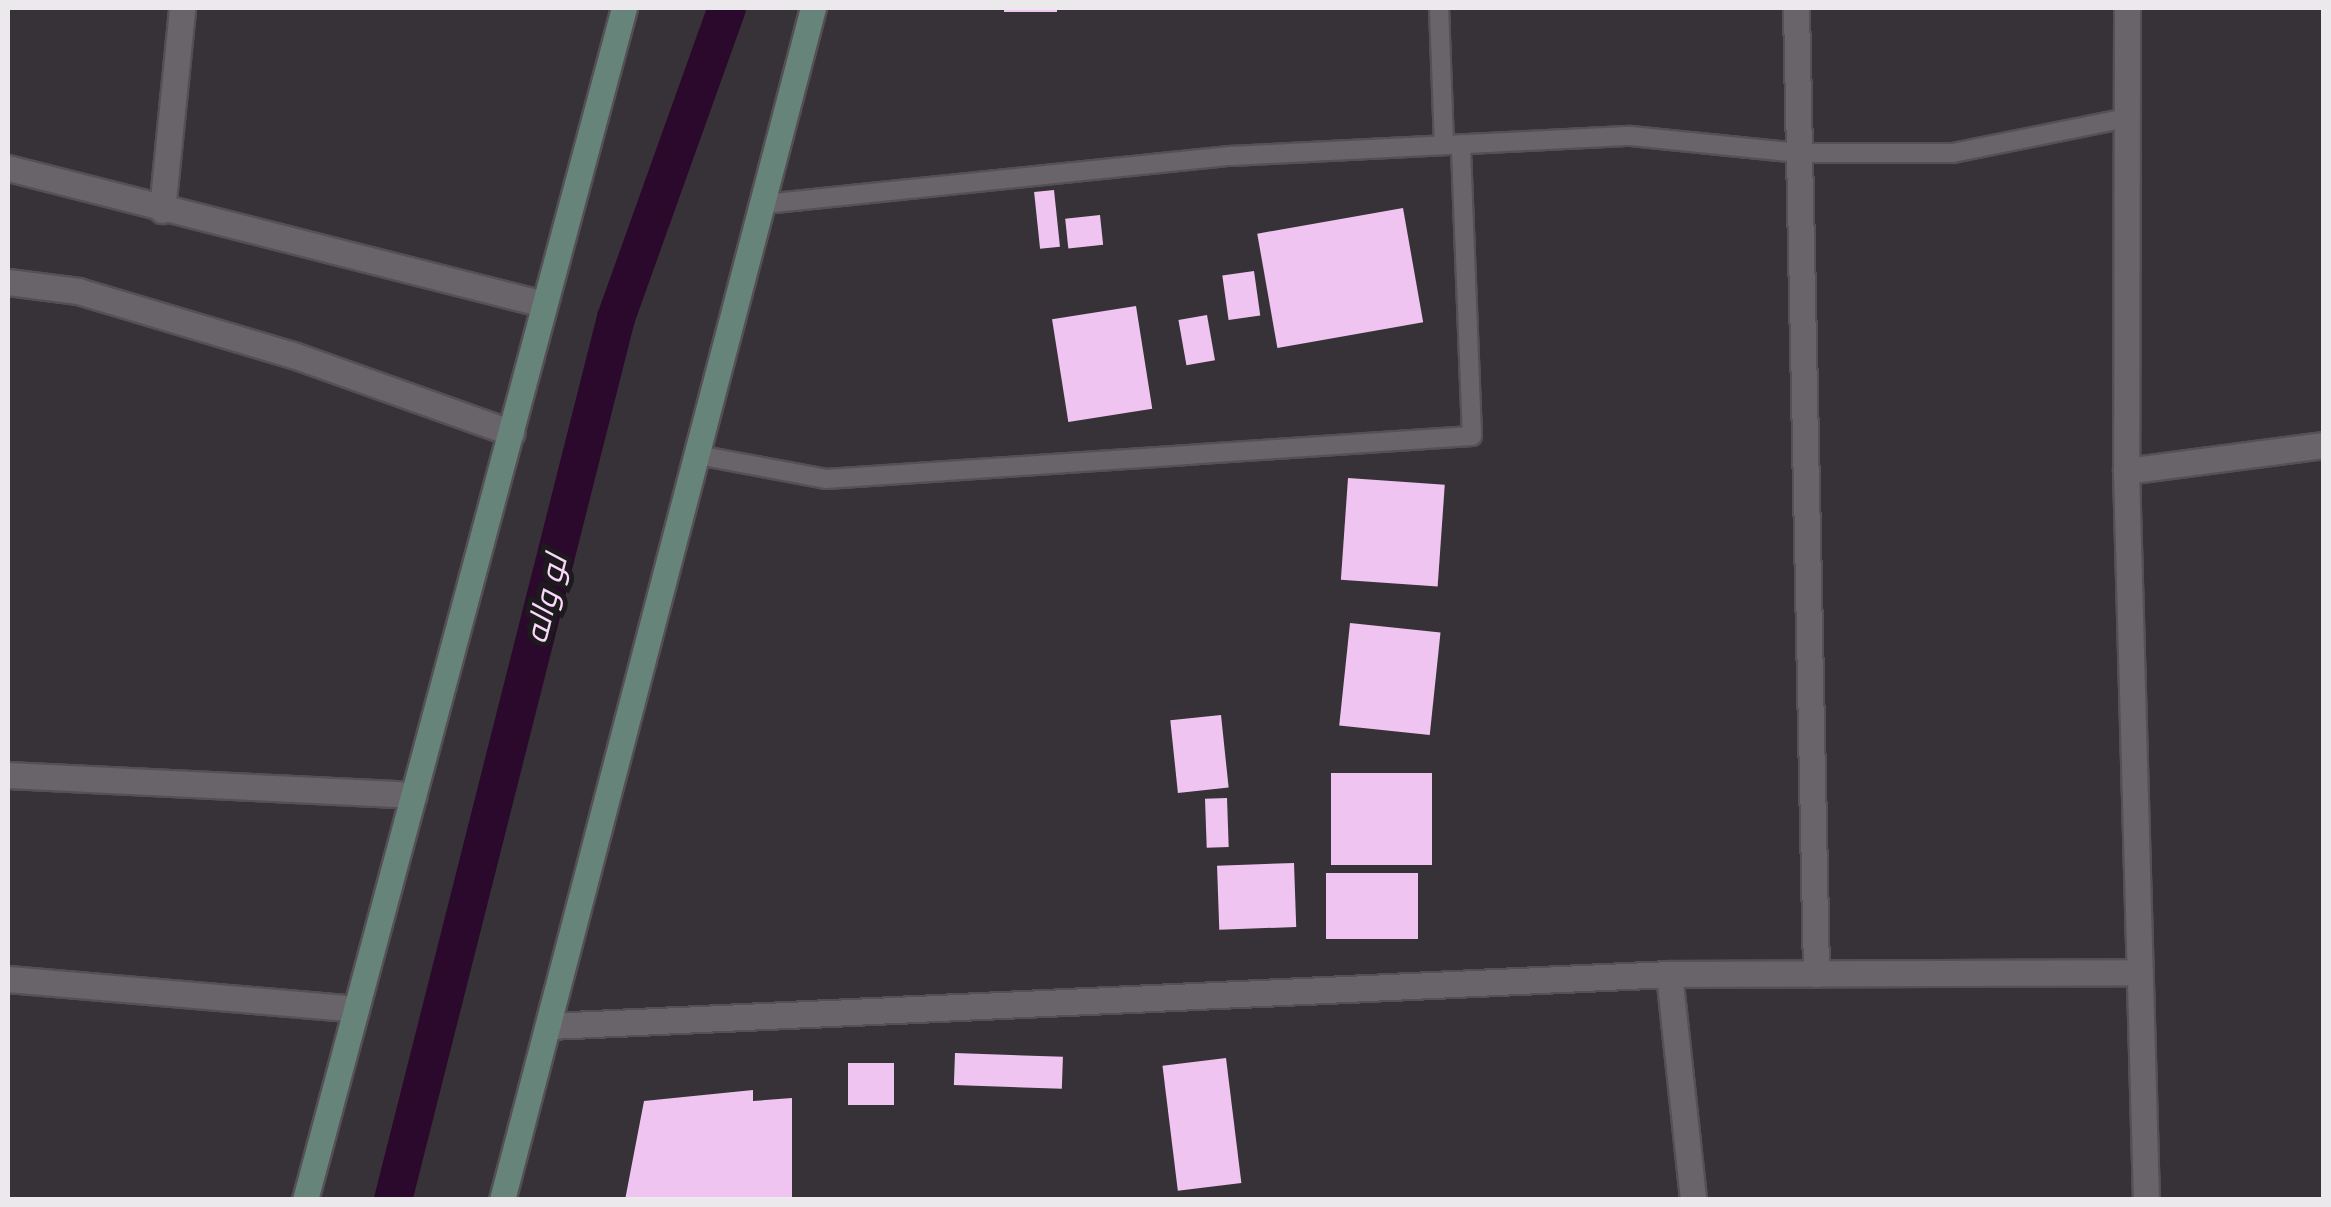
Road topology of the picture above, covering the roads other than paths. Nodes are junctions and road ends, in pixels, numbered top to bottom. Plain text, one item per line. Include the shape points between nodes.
1 (182, 8) edge
2 (624, 8) edge
3 (813, 8) edge
4 (1439, 8) edge
5 (1796, 8) edge
6 (2126, 8) edge
7 (2126, 118) junction
8 (1453, 145) junction
9 (1799, 153) junction
10 (8, 168) edge
11 (764, 204) junction
12 (162, 210) junction
13 (8, 282) edge
14 (540, 304) junction
15 (512, 433) junction
16 (2324, 445) edge
17 (698, 455) junction
18 (2126, 471) junction
19 (8, 775) edge
20 (414, 795) junction
21 (2136, 972) junction
22 (1669, 974) junction
23 (1816, 974) junction
24 (8, 978) edge
25 (356, 1009) junction
26 (550, 1026) junction
27 (305, 1200) edge
28 (502, 1200) edge
29 (1693, 1200) edge
30 (2146, 1200) edge

1 - 12 street
2 - 14 street
3 - 11 street
4 - 8 lane
5 - 9 street
6 - 7 street
7 - 9 lane via 1952,153
7 - 18 street
8 - 9 lane via 1631,136
8 - 11 lane via 997,176
8 - 17 lane via 1472,436 826,479
9 - 23 street
10 - 12 street
11 - 17 street
12 - 14 street via 401,264
13 - 15 street via 78,291 275,349
14 - 15 street
15 - 20 street
16 - 18 street
17 - 26 street
18 - 21 street
19 - 20 street
20 - 25 street
21 - 23 street
21 - 30 street
22 - 23 street
22 - 26 street
22 - 29 street
24 - 25 street
25 - 27 street
26 - 28 street

